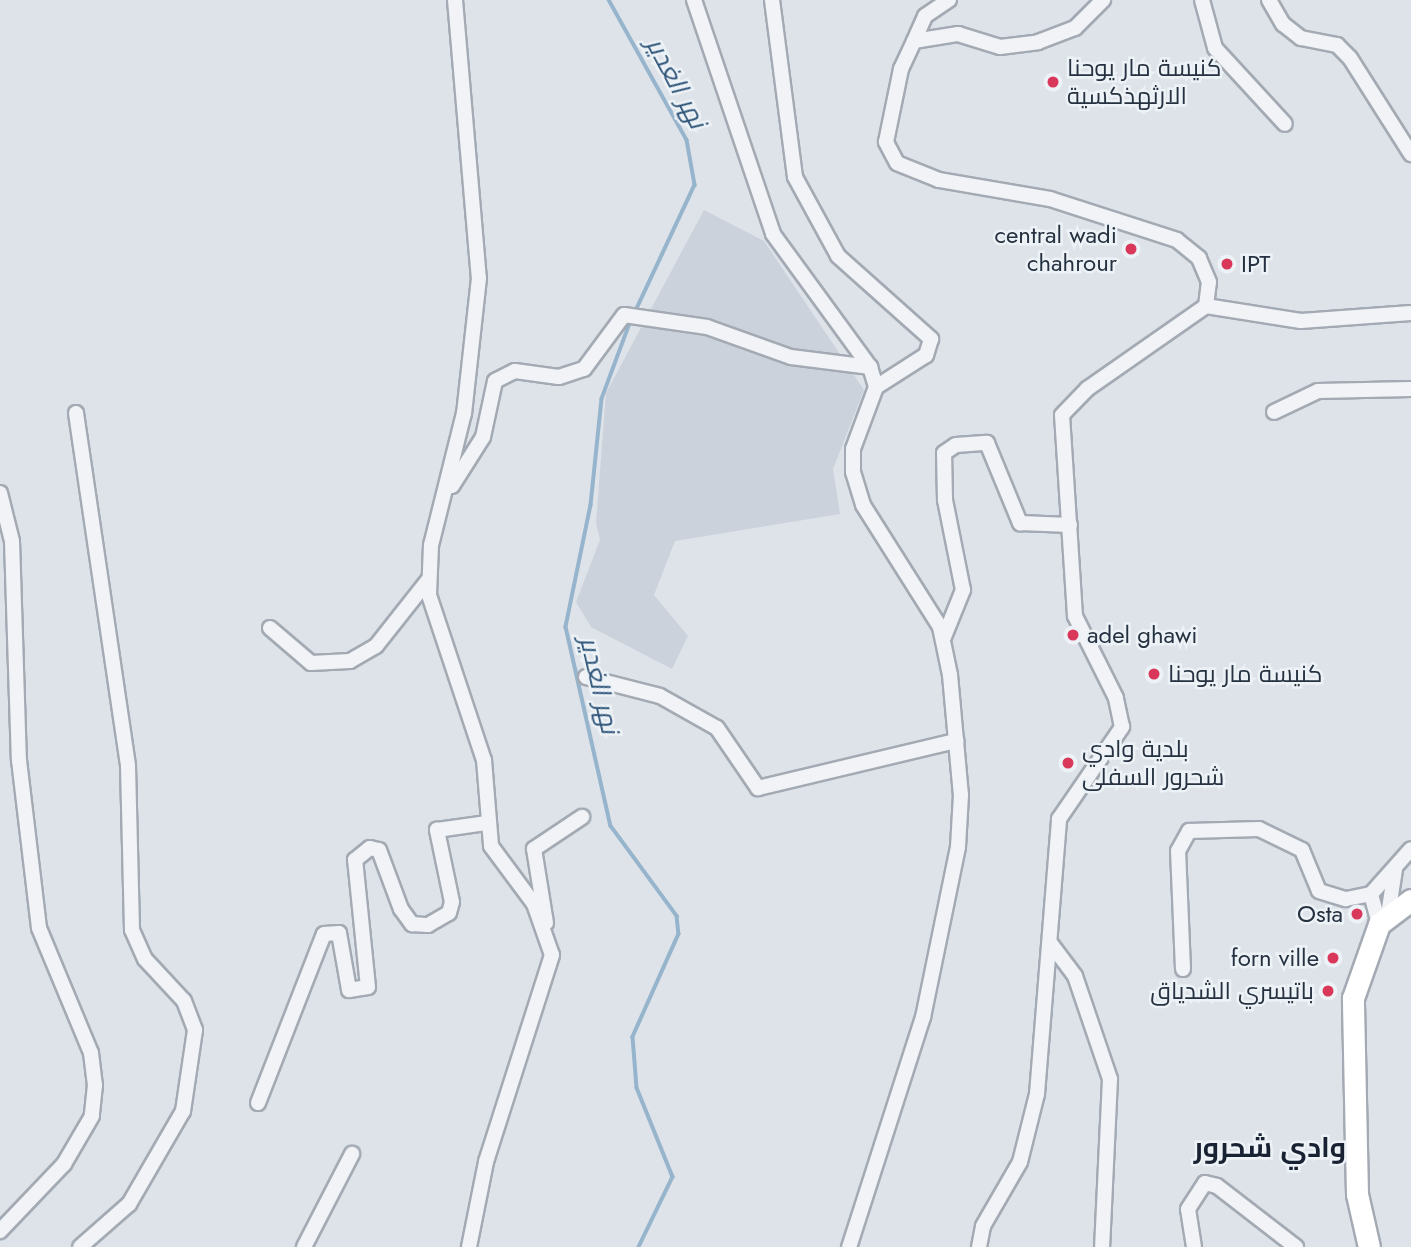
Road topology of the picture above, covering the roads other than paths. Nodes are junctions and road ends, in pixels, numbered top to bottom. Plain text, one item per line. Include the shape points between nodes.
1 (455, 0) edge
2 (694, 0) edge
3 (772, 0) edge
4 (950, 0) edge
5 (1103, 0) edge
6 (1202, 0) edge
7 (1269, 0) edge
8 (914, 41) junction
9 (1285, 124) dead end
10 (1411, 154) edge
11 (1206, 306) junction
12 (1411, 313) edge
13 (870, 367) junction
14 (876, 387) junction
15 (1411, 389) edge
16 (1274, 412) dead end
17 (76, 413) dead end
18 (0, 493) edge
19 (447, 494) junction
20 (1070, 525) junction
21 (429, 579) junction
22 (270, 628) dead end
23 (944, 637) junction
24 (586, 677) dead end
25 (957, 741) junction
26 (582, 817) dead end
27 (486, 823) junction
28 (1411, 849) edge
29 (1396, 865) junction
30 (1371, 894) junction
31 (1411, 900) edge
32 (1384, 920) junction
33 (547, 928) junction
34 (1051, 944) junction
35 (1183, 969) dead end
36 (258, 1103) dead end
37 (352, 1154) dead end
38 (0, 1231) edge
39 (80, 1247) edge
40 (304, 1247) edge
41 (469, 1247) edge
42 (849, 1247) edge
43 (979, 1247) edge
44 (1102, 1247) edge
45 (1194, 1247) edge
46 (1296, 1247) edge
47 (1369, 1247) edge

1 - 19 street via 479,278 472,359
2 - 13 street via 773,234
3 - 14 street via 795,177 838,256 931,339 926,355
4 - 8 street via 925,16
5 - 8 street via 1084,22 1038,42 1000,47 958,34
6 - 9 street via 1215,48
7 - 10 street via 1283,24 1301,38 1337,45 1350,58
8 - 11 street via 901,69 887,132 897,163 947,182 1050,199 1177,240 1207,270
11 - 12 street via 1311,321
11 - 20 street via 1066,408 1062,422
13 - 14 street
13 - 19 street via 791,357 707,327 637,316 617,318 584,369 559,377 515,371 495,381 483,438
14 - 23 street via 853,449 853,472 863,505
15 - 16 street via 1318,391
17 - 39 street via 128,766 132,930 145,959 184,1001 195,1030 183,1111 129,1205
18 - 38 street via 12,541 19,760 39,928 91,1053 95,1085 92,1116 64,1164
19 - 21 street
20 - 23 street via 1020,523 987,443 956,445 944,453 945,500 963,590
20 - 34 street via 1075,616 1116,698 1122,727 1059,819
21 - 22 street via 376,646 350,661 311,663
21 - 27 street via 443,650 484,760
23 - 25 street
24 - 25 street via 660,696 718,728 758,788
25 - 42 street via 961,796 946,913 923,1017
26 - 33 street via 534,849
27 - 33 street via 491,846
27 - 36 street via 437,830 452,902 449,913 428,925 412,924 401,909 379,850 370,848 355,860 368,987 349,990 339,933 324,934
28 - 29 street
29 - 30 street
29 - 32 street
30 - 32 street
30 - 35 street via 1346,899 1319,891 1302,850 1279,836 1226,825 1189,831 1178,851
31 - 32 main road
32 - 47 main road via 1360,968 1352,1039 1357,1194
33 - 41 street via 548,976 486,1162
34 - 43 street via 1042,1052 1026,1144 983,1226
34 - 44 street via 1075,976 1110,1079
37 - 40 street
45 - 46 street via 1188,1209 1205,1183 1217,1186

